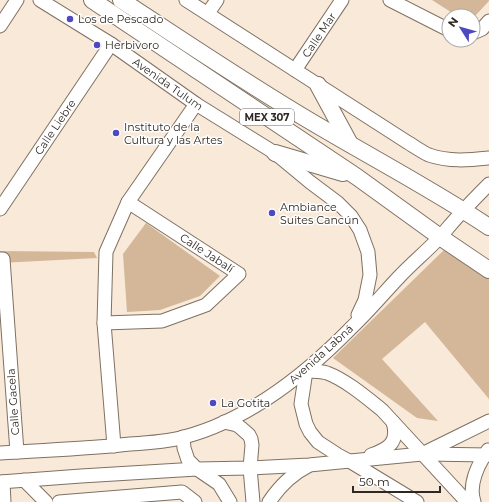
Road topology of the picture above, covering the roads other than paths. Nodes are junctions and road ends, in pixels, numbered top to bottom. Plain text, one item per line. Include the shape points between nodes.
1 (17, 0) edge
2 (40, 0) edge
3 (92, 0) edge
4 (121, 0) edge
5 (186, 0) edge
6 (217, 0) edge
7 (342, 0) edge
8 (390, 0) edge
9 (208, 13) junction
10 (489, 21) edge
11 (0, 26) edge
12 (441, 26) edge
13 (481, 29) edge
14 (111, 44) junction
15 (295, 70) junction
16 (318, 85) junction
17 (196, 104) junction
18 (350, 144) junction
19 (275, 153) junction
20 (489, 158) edge
21 (357, 177) junction
22 (489, 184) edge
23 (128, 202) junction
24 (0, 209) edge
25 (463, 210) junction
26 (489, 227) edge
27 (440, 237) junction
28 (0, 259) edge
29 (489, 270) edge
30 (104, 323) junction
31 (351, 329) junction
32 (306, 371) junction
33 (331, 375) junction
34 (301, 404) junction
35 (489, 421) edge
36 (224, 422) junction
37 (393, 422) junction
38 (183, 437) junction
39 (114, 446) junction
40 (17, 452) junction
41 (0, 453) edge
42 (487, 453) edge
43 (422, 454) junction
44 (351, 462) junction
45 (309, 466) junction
46 (250, 468) junction
47 (197, 469) junction
48 (24, 480) junction
49 (1, 482) edge
50 (4, 502) edge
51 (46, 502) edge
52 (59, 502) edge
53 (196, 502) edge
54 (230, 502) edge
55 (253, 502) edge
56 (269, 502) edge
57 (417, 502) edge
58 (467, 502) edge
59 (474, 502) edge

1 - 11 street
2 - 14 street, Avenida Tulum
3 - 21 main road, MEX 307
4 - 18 main road, MEX 307 via 282,104
5 - 9 street
6 - 9 street
7 - 15 street, Calle Mar
8 - 12 street
9 - 15 street
10 - 13 street
14 - 17 street, Avenida Tulum
14 - 24 street, Calle Liebre
15 - 16 street
16 - 18 main road
16 - 20 street via 428,154 445,159
17 - 19 street, Avenida Tulum
17 - 23 street
18 - 25 main road, MEX 307
19 - 21 main road
19 - 31 street, Avenida Tulum via 338,203 360,230 368,252 370,275 365,300
21 - 27 main road, MEX 307
22 - 25 street, Avenida Labná
23 - 30 street via 106,252
23 - 30 street, Calle Jabalí via 239,274 206,305 162,321
25 - 26 main road, MEX 307
25 - 27 street, Avenida Labná
27 - 29 main road, MEX 307
27 - 31 street, Avenida Labná via 399,276
28 - 40 street, Calle Gacela via 3,259
30 - 39 street
31 - 32 street, Avenida Labná
32 - 33 street
32 - 34 street
32 - 36 street, Avenida Labná via 265,400
33 - 34 street via 309,386
33 - 37 street via 366,397
34 - 44 street via 306,424 318,442
35 - 43 street
36 - 38 street, Avenida Labná
36 - 46 street via 237,425 249,435 252,445
37 - 43 street
37 - 44 street via 394,439 389,446 382,452
38 - 39 street, Avenida Labná
38 - 47 street via 186,455
39 - 40 street, Avenida Labná
40 - 41 street, Avenida Labná
42 - 43 street
42 - 59 street via 474,478
43 - 44 street
43 - 58 street
44 - 45 street
44 - 57 street
45 - 46 street
45 - 56 street via 283,484
46 - 47 street
46 - 55 street
47 - 48 street
47 - 54 street via 219,484
48 - 49 street
48 - 51 street
49 - 50 street
52 - 53 street via 182,492

